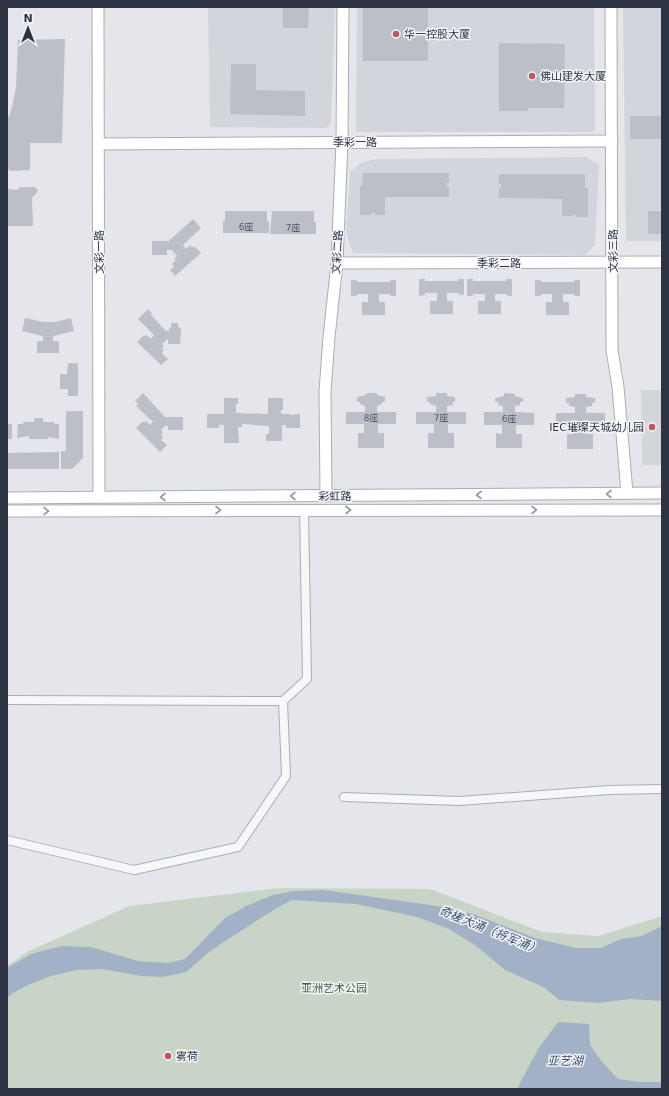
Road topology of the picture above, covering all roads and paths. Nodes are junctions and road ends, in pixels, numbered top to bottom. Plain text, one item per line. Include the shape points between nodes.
1 (98, 7) edge
2 (343, 7) edge
3 (611, 7) edge
4 (612, 141) junction
5 (342, 142) junction
6 (99, 144) junction
7 (613, 262) junction
8 (662, 262) edge
9 (337, 263) junction
10 (662, 493) edge
11 (627, 494) junction
12 (326, 496) junction
13 (99, 497) junction
14 (7, 498) edge
15 (304, 510) junction
16 (662, 510) edge
17 (7, 511) edge
18 (7, 700) edge
19 (283, 701) junction
20 (662, 789) edge
21 (344, 797) dead end
22 (7, 840) edge

1 - 6 street, 文彩一路
2 - 5 street, 文彩二路
3 - 4 street, 文彩三路
4 - 5 street, 季彩一路
4 - 7 street, 文彩三路
5 - 6 street, 季彩一路
5 - 9 street, 文彩二路
6 - 13 street, 文彩一路
7 - 8 street, 季彩二路
7 - 9 street, 季彩二路
7 - 11 street, 文彩三路 via 612,350 618,387
9 - 12 street, 文彩二路 via 325,392
10 - 11 street, 彩虹路
11 -> 12 street, 彩虹路
12 -> 13 street, 彩虹路
13 - 14 street, 彩虹路
15 -> 16 street, 彩虹路
17 -> 15 street, 彩虹路
15 - 19 street via 307,679
18 - 19 street
19 - 22 street via 286,776 238,847 134,870
20 - 21 street via 609,790 459,801

